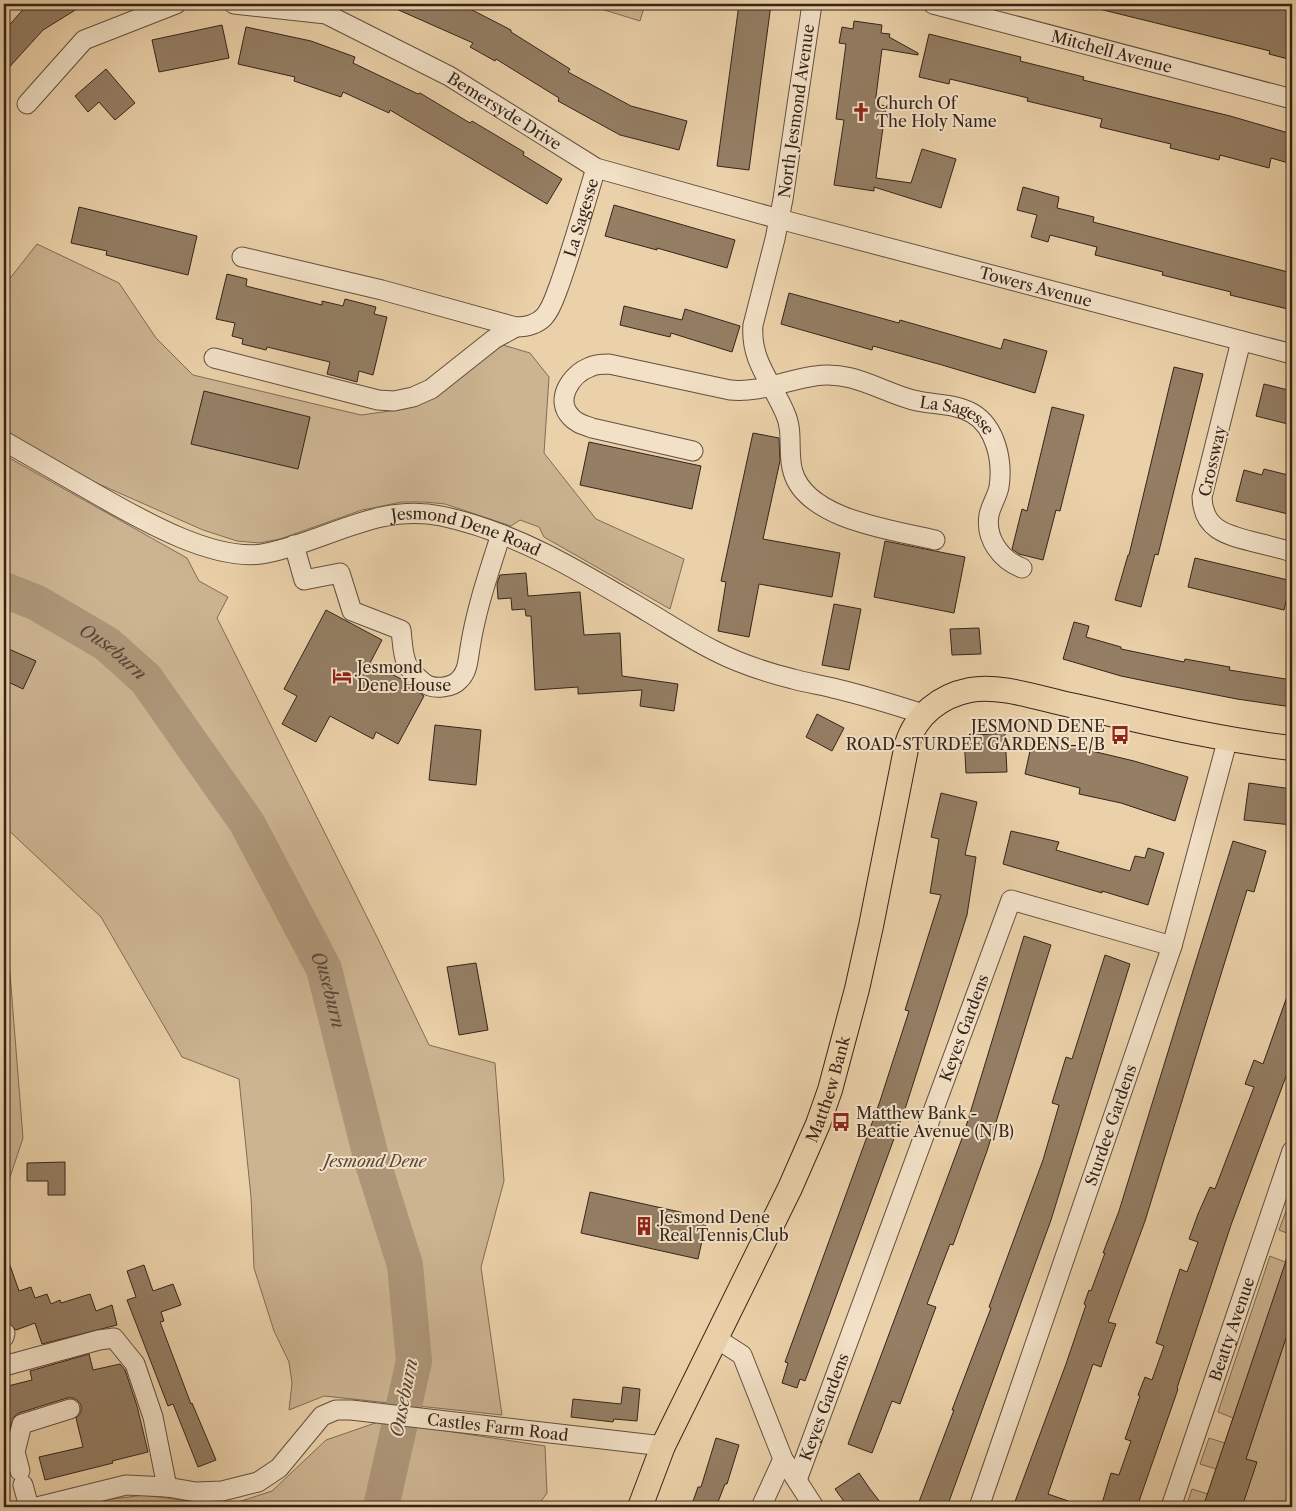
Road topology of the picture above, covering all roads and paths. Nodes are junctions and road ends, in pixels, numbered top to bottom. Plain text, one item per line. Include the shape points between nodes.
1 (176, 4) edge
2 (234, 4) edge
3 (812, 4) edge
4 (933, 4) edge
5 (1292, 99) edge
6 (27, 104) dead end
7 (596, 168) junction
8 (779, 219) junction
9 (242, 257) dead end
10 (516, 327) junction
11 (1241, 341) junction
12 (1292, 354) edge
13 (214, 358) dead end
14 (772, 386) junction
15 (4, 441) edge
16 (693, 450) dead end
17 (501, 534) junction
18 (935, 540) dead end
19 (294, 545) junction
20 (1292, 552) edge
21 (1022, 568) dead end
22 (923, 714) junction
23 (1228, 738) junction
24 (1292, 748) edge
25 (1172, 946) junction
26 (1292, 1151) edge
27 (717, 1339) junction
28 (4, 1366) edge
29 (70, 1409) dead end
30 (663, 1446) junction
31 (783, 1459) junction
32 (797, 1480) junction
33 (167, 1487) junction
34 (29, 1507) edge
35 (37, 1507) edge
36 (640, 1507) edge
37 (761, 1507) edge
38 (814, 1507) edge
39 (979, 1507) edge
40 (1171, 1507) edge

1 - 6 street via 84,40
2 - 7 street, Bemersyde Drive via 326,14 449,76
3 - 8 street, North Jesmond Avenue
4 - 5 street, Mitchell Avenue
7 - 8 street, Bemersyde Drive
7 - 10 street, La Sagesse via 551,308 537,322 527,327
8 - 11 street, Towers Avenue
8 - 14 street via 752,336 756,358
9 - 10 street via 382,290
10 - 13 street, La Sagesse via 494,339 431,389 413,398 394,401 378,400
11 - 12 street, Towers Avenue
11 - 20 street, Crossway via 1202,504 1209,521 1221,532
14 - 16 street, La Sagesse via 730,390 597,364 578,374 565,392 566,410 580,424
14 - 18 street via 788,421 793,474 810,498 826,509 859,522
14 - 21 street, La Sagesse via 836,375 855,378 902,397 958,407 973,413 993,436 998,452 999,485 988,525 991,538 1004,558
15 - 19 street, Jesmond Dene Road via 134,516 193,542 225,552 246,554 265,554
17 - 19 street, Jesmond Dene Road via 440,516 410,512 356,523
17 - 19 street via 474,621 466,670 459,682 444,688 428,686 404,663 401,630 352,611 340,573 304,580
17 - 22 street, Jesmond Dene Road via 576,569 692,639 741,662
22 - 23 main road, Matthew Bank via 955,694 987,689
22 - 27 main road, Matthew Bank via 907,744 872,926 830,1090 790,1188
23 - 24 main road
23 - 25 street, Sturdee Gardens
25 - 32 street, Keyes Gardens via 1011,900
25 - 39 street, Sturdee Gardens
26 - 40 street, Beatty Avenue
27 - 30 main road, Matthew Bank
27 - 31 street via 742,1356
28 - 33 street via 114,1338 135,1364 153,1417
29 - 34 street via 22,1424 15,1452
30 - 33 street, Castles Farm Road via 336,1410 322,1416 279,1468 258,1482 222,1491 196,1492
30 - 36 main road, Matthew Bank
31 - 32 street
31 - 37 street
32 - 38 street
33 - 35 street, Castles Farm Road via 126,1484

